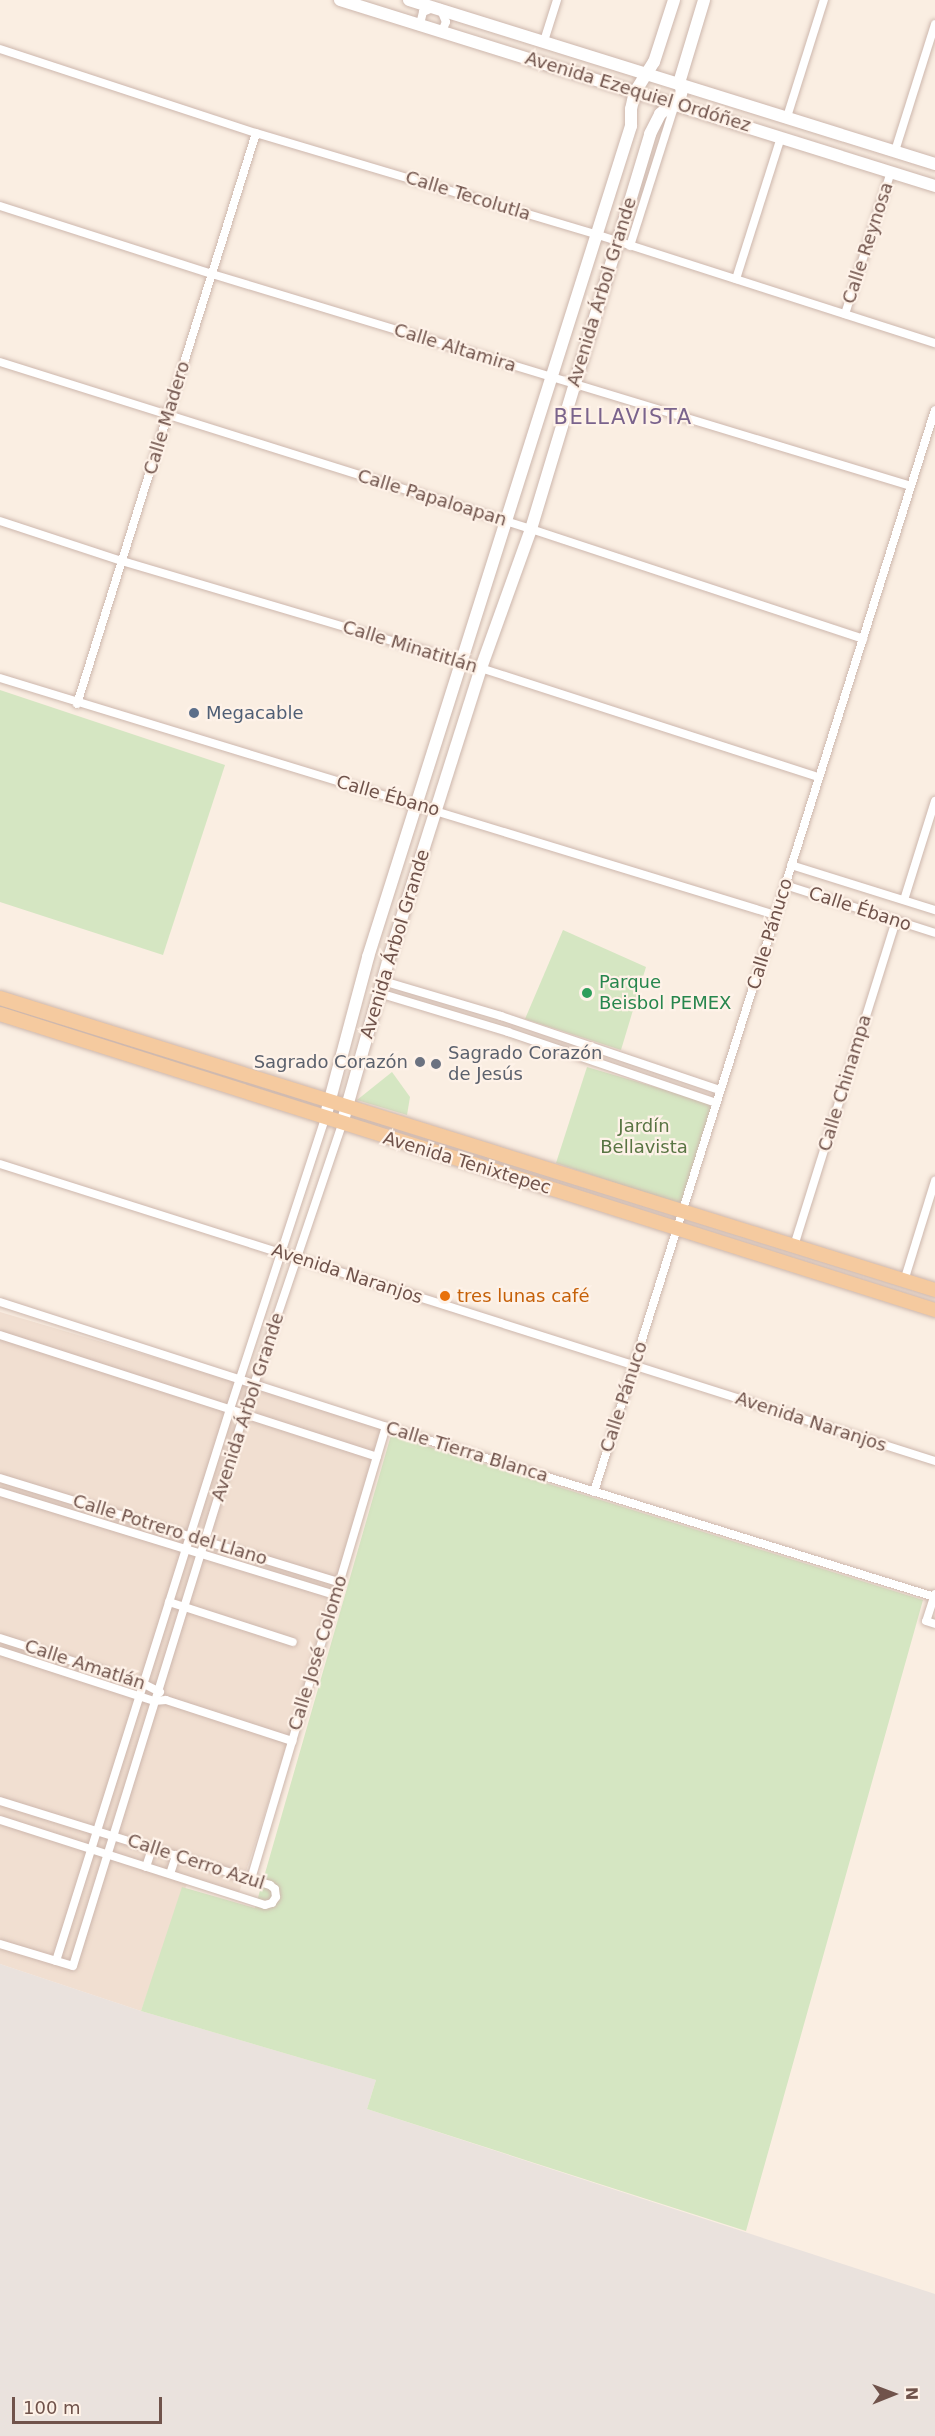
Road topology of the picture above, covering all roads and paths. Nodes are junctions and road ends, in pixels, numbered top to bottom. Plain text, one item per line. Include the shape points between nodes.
1 (340, 0) edge
2 (409, 0) edge
3 (557, 0) edge
4 (674, 0) edge
5 (704, 0) edge
6 (824, 0) edge
7 (441, 4) edge
8 (420, 24) junction
9 (935, 24) edge
10 (442, 31) junction
11 (544, 41) junction
12 (0, 49) edge
13 (646, 73) junction
14 (679, 83) junction
15 (635, 92) junction
16 (675, 104) junction
17 (787, 117) junction
18 (256, 133) junction
19 (781, 137) junction
20 (895, 152) junction
21 (935, 164) edge
22 (891, 172) junction
23 (935, 186) edge
24 (0, 206) edge
25 (595, 234) junction
26 (618, 241) junction
27 (630, 246) junction
28 (212, 274) junction
29 (736, 279) junction
30 (845, 314) junction
31 (935, 343) edge
32 (0, 362) edge
33 (550, 376) junction
34 (575, 384) junction
35 (935, 410) edge
36 (167, 416) junction
37 (911, 486) junction
38 (0, 521) edge
39 (507, 521) junction
40 (531, 529) junction
41 (122, 561) junction
42 (863, 639) junction
43 (462, 662) junction
44 (481, 668) junction
45 (0, 678) edge
46 (77, 704) junction
47 (819, 777) junction
48 (935, 801) edge
49 (417, 804) junction
50 (436, 810) junction
51 (791, 865) junction
52 (785, 885) junction
53 (904, 900) junction
54 (935, 910) edge
55 (776, 915) junction
56 (896, 921) junction
57 (935, 933) edge
58 (381, 987) junction
59 (0, 998) edge
60 (0, 1014) edge
61 (163, 1048) junction
62 (158, 1065) junction
63 (720, 1090) junction
64 (330, 1099) junction
65 (716, 1103) junction
66 (349, 1105) junction
67 (325, 1118) junction
68 (342, 1124) junction
69 (0, 1164) edge
70 (935, 1181) edge
71 (682, 1210) junction
72 (677, 1228) junction
73 (794, 1246) junction
74 (281, 1253) junction
75 (297, 1258) junction
76 (904, 1281) junction
77 (935, 1290) edge
78 (0, 1302) edge
79 (935, 1310) edge
80 (0, 1335) edge
81 (634, 1366) junction
82 (240, 1378) junction
83 (255, 1383) junction
84 (230, 1409) junction
85 (244, 1414) junction
86 (386, 1427) junction
87 (377, 1457) junction
88 (935, 1461) edge
89 (0, 1478) edge
90 (0, 1492) edge
91 (594, 1492) junction
92 (190, 1536) junction
93 (205, 1541) junction
94 (186, 1549) junction
95 (201, 1554) junction
96 (270, 1561) junction
97 (266, 1574) junction
98 (339, 1582) junction
99 (335, 1596) junction
100 (934, 1596) edge
101 (169, 1602) junction
102 (184, 1607) junction
103 (935, 1624) edge
104 (0, 1638) edge
105 (293, 1642) dead end
106 (0, 1651) edge
107 (144, 1684) junction
108 (158, 1690) junction
109 (140, 1696) junction
110 (166, 1700) junction
111 (154, 1701) junction
112 (292, 1741) junction
113 (0, 1801) edge
114 (0, 1820) edge
115 (97, 1831) junction
116 (113, 1836) junction
117 (152, 1848) junction
118 (92, 1849) junction
119 (108, 1854) junction
120 (176, 1856) junction
121 (146, 1867) junction
122 (170, 1874) junction
123 (251, 1879) junction
124 (0, 1944) edge
125 (56, 1961) junction

1 - 8 street, Avenida Ezequiel Ordóñez
2 - 7 street, Avenida Ezequiel Ordóñez
3 - 11 street
4 - 13 street, Avenida Árbol Grande via 654,62
5 - 14 street
6 - 17 street
7 - 8 street via 423,12
7 - 10 street via 446,22
7 - 11 street, Avenida Ezequiel Ordóñez
8 - 10 street, Avenida Ezequiel Ordóñez
9 - 20 street
10 - 15 street, Avenida Ezequiel Ordóñez
11 - 13 street, Avenida Ezequiel Ordóñez
12 - 18 street, Calle Tecolutla
13 - 14 street, Avenida Ezequiel Ordóñez
13 - 15 street, Avenida Árbol Grande
14 - 16 street via 682,90
14 - 17 street, Avenida Ezequiel Ordóñez
15 - 16 street, Avenida Ezequiel Ordóñez
15 - 25 street, Avenida Árbol Grande via 631,126
16 - 19 street, Avenida Ezequiel Ordóñez
16 - 26 street, Avenida Árbol Grande via 668,106 654,123
16 - 27 street
17 - 20 street, Avenida Ezequiel Ordóñez
18 - 25 street, Calle Tecolutla
18 - 28 street, Calle Madero
19 - 22 street, Avenida Ezequiel Ordóñez
19 - 29 street
20 - 21 street, Avenida Ezequiel Ordóñez
22 - 23 street, Avenida Ezequiel Ordóñez
22 - 30 street, Calle Reynosa
24 - 28 street, Calle Altamira
25 - 26 street, Calle Tecolutla
25 - 33 street, Avenida Árbol Grande
26 - 27 street, Calle Tecolutla
26 - 34 street, Avenida Árbol Grande
27 - 29 street, Calle Tecolutla
28 - 33 street, Calle Altamira
28 - 36 street, Calle Madero
29 - 30 street, Calle Tecolutla
30 - 31 street, Calle Tecolutla
32 - 36 street, Calle Papaloapan
33 - 34 street, Calle Altamira
33 - 39 street, Avenida Árbol Grande
34 - 37 street, Calle Altamira
34 - 40 street, Avenida Árbol Grande
35 - 37 street, Calle Pánuco
36 - 39 street, Calle Papaloapan
36 - 41 street, Calle Madero
37 - 42 street, Calle Pánuco
38 - 41 street, Calle Minatitlán
39 - 40 street, Calle Papaloapan
39 - 43 street, Avenida Árbol Grande
40 - 42 street, Calle Papaloapan
40 - 44 street, Avenida Árbol Grande
41 - 43 street, Calle Minatitlán
41 - 46 street, Calle Madero
42 - 47 street, Calle Pánuco
43 - 44 street, Calle Minatitlán
43 - 49 street, Avenida Árbol Grande
44 - 47 street, Calle Minatitlán
44 - 50 street, Avenida Árbol Grande
45 - 46 street, Calle Ébano
46 - 49 street, Calle Ébano
47 - 51 street, Calle Pánuco
48 - 53 street
49 - 50 street, Calle Ébano
49 - 64 street, Avenida Árbol Grande via 368,957
50 - 55 street, Calle Ébano
50 - 58 street, Avenida Árbol Grande
51 - 52 street, Calle Pánuco
51 - 53 street, Calle Ébano
52 - 55 street, Calle Pánuco
52 - 56 street, Calle Ébano
53 - 54 street, Calle Ébano
55 - 63 street, Calle Pánuco
56 - 57 street, Calle Ébano
56 - 73 street, Calle Chinampa
58 - 63 street via 501,1016
58 - 65 street
58 - 66 street, Avenida Árbol Grande
59 - 61 main road, Avenida Tenixtepec
60 - 62 main road, Avenida Tenixtepec
61 - 62 main road
61 - 64 main road, Avenida Tenixtepec
62 - 67 main road, Avenida Tenixtepec
63 - 65 street, Calle Pánuco
64 - 66 main road, Avenida Tenixtepec
64 - 67 street, Avenida Árbol Grande
65 - 71 street, Calle Pánuco
66 - 68 street, Avenida Árbol Grande
66 - 71 main road, Avenida Tenixtepec
67 - 68 main road, Avenida Tenixtepec
67 - 74 street, Avenida Árbol Grande
68 - 72 main road, Avenida Tenixtepec
68 - 75 street, Avenida Árbol Grande
69 - 74 street, Avenida Naranjos
70 - 76 street
71 - 72 street, Calle Pánuco
71 - 73 main road, Avenida Tenixtepec
72 - 79 main road, Avenida Tenixtepec
72 - 81 street, Calle Pánuco
73 - 76 main road, Avenida Tenixtepec
74 - 75 street, Avenida Naranjos
74 - 82 street, Avenida Árbol Grande
75 - 81 street, Avenida Naranjos
75 - 83 street, Avenida Árbol Grande
76 - 77 main road, Avenida Tenixtepec
78 - 82 street, Calle Tierra Blanca
80 - 84 street
81 - 88 street, Avenida Naranjos
81 - 91 street, Calle Pánuco
82 - 83 street, Calle Tierra Blanca
82 - 84 street, Avenida Árbol Grande
83 - 85 street, Avenida Árbol Grande
83 - 86 street, Calle Tierra Blanca
84 - 85 street
84 - 92 street, Avenida Árbol Grande
85 - 87 street
85 - 93 street, Avenida Árbol Grande
86 - 87 street, Calle José Colomo
86 - 91 street, Calle Tierra Blanca
87 - 98 street, Calle José Colomo
89 - 92 street, Calle Potrero del Llano
90 - 94 street, Calle Potrero del Llano
91 - 100 street, Calle Tierra Blanca
92 - 93 street, Calle Potrero del Llano
92 - 94 street, Avenida Árbol Grande
93 - 95 street, Avenida Árbol Grande
93 - 96 street, Calle Potrero del Llano
94 - 95 street, Calle Potrero del Llano
94 - 101 street, Avenida Árbol Grande
95 - 97 street, Calle Potrero del Llano
95 - 102 street, Avenida Árbol Grande
96 - 97 street
96 - 98 street, Calle Potrero del Llano
97 - 99 street, Calle Potrero del Llano
98 - 99 street, Calle José Colomo
99 - 112 street, Calle José Colomo
100 - 103 street via 926,1621
101 - 102 street
101 - 107 street, Avenida Árbol Grande
102 - 105 street
102 - 108 street, Avenida Árbol Grande
104 - 107 street, Calle Amatlán
106 - 109 street, Calle Amatlán
107 - 108 street, Calle Amatlán
107 - 109 street, Avenida Árbol Grande
108 - 110 street, Calle Amatlán
108 - 111 street, Avenida Árbol Grande
109 - 111 street, Calle Amatlán
109 - 115 street, Avenida Árbol Grande
110 - 111 street, Calle Amatlán
110 - 112 street, Calle Amatlán
111 - 116 street, Avenida Árbol Grande
112 - 123 street, Calle José Colomo
113 - 115 street, Calle Cerro Azul
114 - 118 street, Calle Cerro Azul
115 - 116 street, Calle Cerro Azul
115 - 118 street, Avenida Árbol Grande
116 - 117 street, Calle Cerro Azul
116 - 119 street, Avenida Árbol Grande
117 - 120 street, Calle Cerro Azul
117 - 121 street
118 - 119 street, Calle Cerro Azul
118 - 125 street, Avenida Árbol Grande
119 - 121 street, Calle Cerro Azul
119 - 125 street, Avenida Árbol Grande via 73,1966
120 - 122 street
120 - 123 street, Calle Cerro Azul
121 - 122 street, Calle Cerro Azul
122 - 123 street, Calle Cerro Azul via 265,1905 272,1903 275,1889
124 - 125 street

